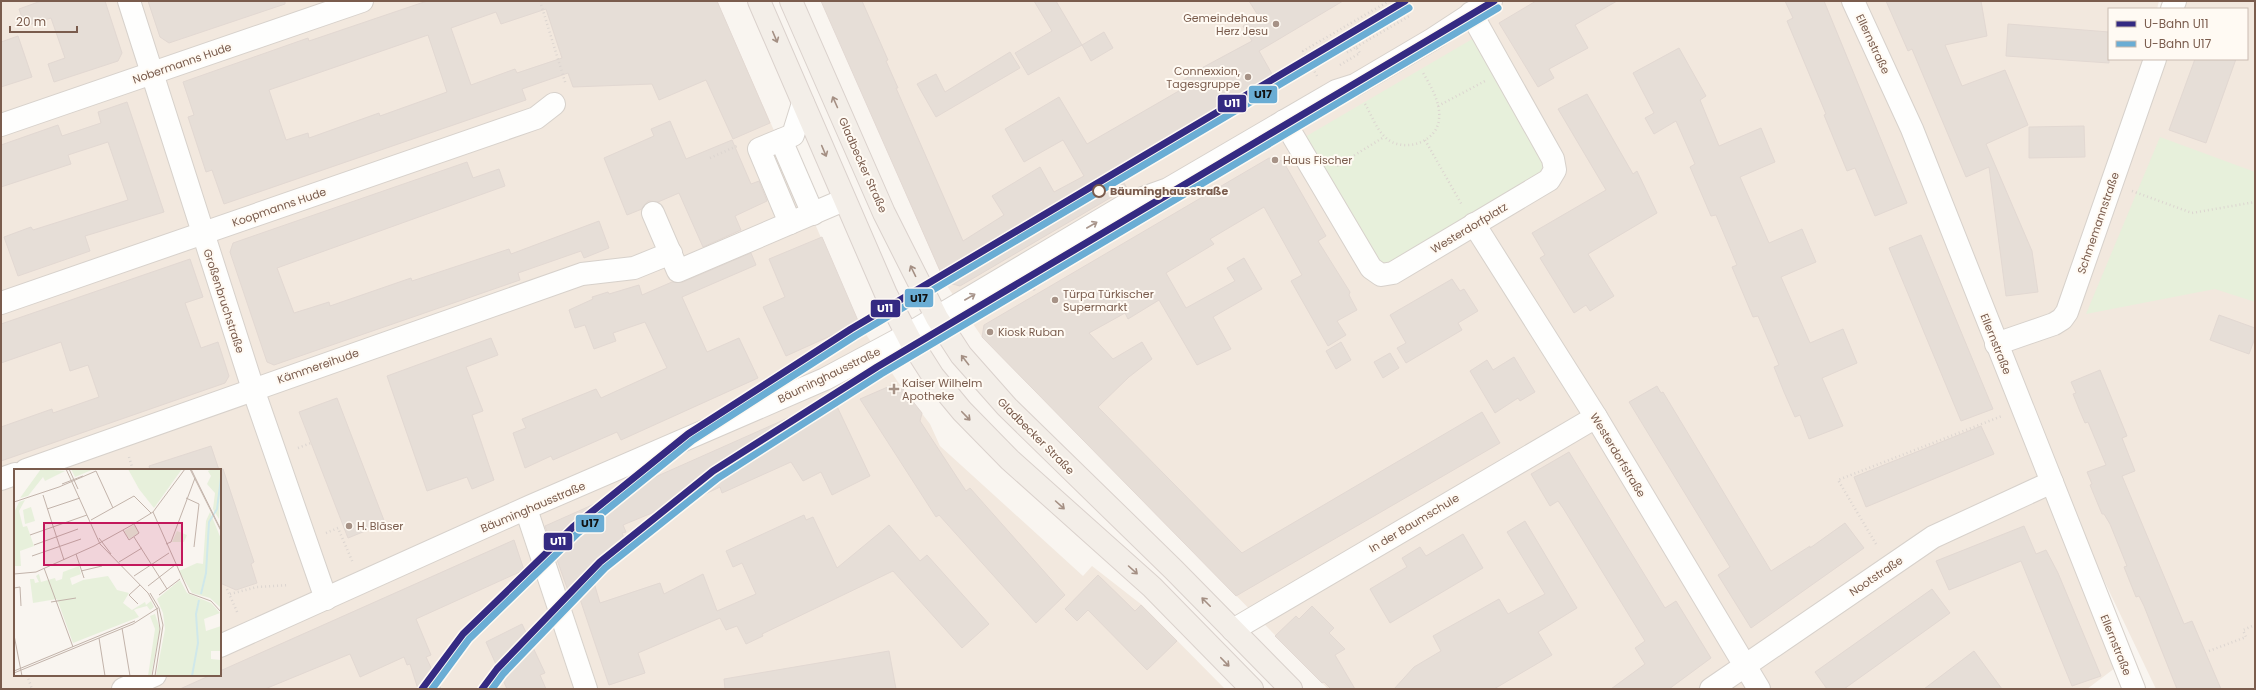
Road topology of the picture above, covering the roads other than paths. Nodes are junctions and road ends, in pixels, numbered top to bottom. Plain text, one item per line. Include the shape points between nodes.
1 (129, 1) edge
2 (362, 1) edge
3 (759, 1) edge
4 (791, 1) edge
5 (1491, 1) edge
6 (1853, 1) edge
7 (1471, 13) junction
8 (2155, 60) edge
9 (152, 74) junction
10 (803, 103) junction
11 (554, 104) road end
12 (1284, 121) junction
13 (1, 125) edge
14 (781, 140) junction
15 (844, 200) junction
16 (653, 213) dead end
17 (812, 214) junction
18 (790, 223) junction
19 (1474, 224) junction
20 (202, 233) junction
21 (671, 253) junction
22 (1, 302) edge
23 (937, 318) junction
24 (907, 335) junction
25 (1996, 344) junction
26 (253, 389) junction
27 (1596, 417) junction
28 (29, 469) edge
29 (14, 474) edge
30 (1, 479) edge
31 (2052, 482) junction
32 (526, 509) junction
33 (326, 599) junction
34 (1233, 630) junction
35 (221, 646) edge
36 (1745, 666) junction
37 (153, 676) edge
38 (2129, 687) edge
39 (123, 689) edge
40 (586, 689) edge
41 (1252, 689) edge
42 (1291, 689) edge
43 (1711, 689) edge
44 (1759, 689) edge

1 - 9 street, Großenbruchstraße
2 - 9 street, Nobermanns Hude
3 -> 10 main road
23 -> 4 main road, Gladbecker Straße via 884,213
5 - 7 street, Bäuminghausstraße
6 - 25 street, Ellernstraße via 1912,129
7 - 12 street, Bäuminghausstraße via 1433,39 1355,85 1336,91
7 - 19 street, Westerdorfplatz via 1553,159 1555,170 1549,180
8 - 25 street, Schmemannstraße via 2067,312 2054,324
9 - 13 street, Nobermanns Hude
9 - 20 street, Großenbruchstraße
10 - 14 street via 793,135
10 -> 15 main road
11 - 20 street, Koopmanns Hude via 536,118
12 - 19 street, Westerdorfplatz via 1371,268 1381,275 1393,273
23 -> 12 street, Bäuminghausstraße via 1129,203 1168,189
14 - 17 street
14 - 18 street via 759,149
15 - 17 street
15 - 24 main road
16 - 21 street
17 - 18 street
18 - 21 street via 678,271
19 - 27 street, Westerdorfstraße
20 - 22 street, Koopmanns Hude
20 - 26 street, Großenbruchstraße
21 - 26 street, Kämmereihude via 634,268 582,274
23 - 24 street, Bäuminghausstraße
34 -> 23 main road, Gladbecker Straße via 1007,407 969,365
24 - 32 street, Bäuminghausstraße via 825,379
24 -> 41 main road via 933,376 962,411 1010,460 1152,587
25 - 31 street, Ellernstraße
26 - 28 street, Kämmereihude
26 - 33 street, Großenbruchstraße
27 - 34 street, In der Baumschule
27 - 36 street, Westerdorfstraße
29 - 30 street
31 - 36 street, Nootstraße via 1933,537
31 - 38 street, Ellernstraße
32 - 33 street, Bäuminghausstraße
32 - 40 street
33 - 35 street, Bäuminghausstraße
34 - 42 main road, Gladbecker Straße
36 - 43 street, Nootstraße
36 - 44 street, Westerdorfstraße
37 - 39 street

